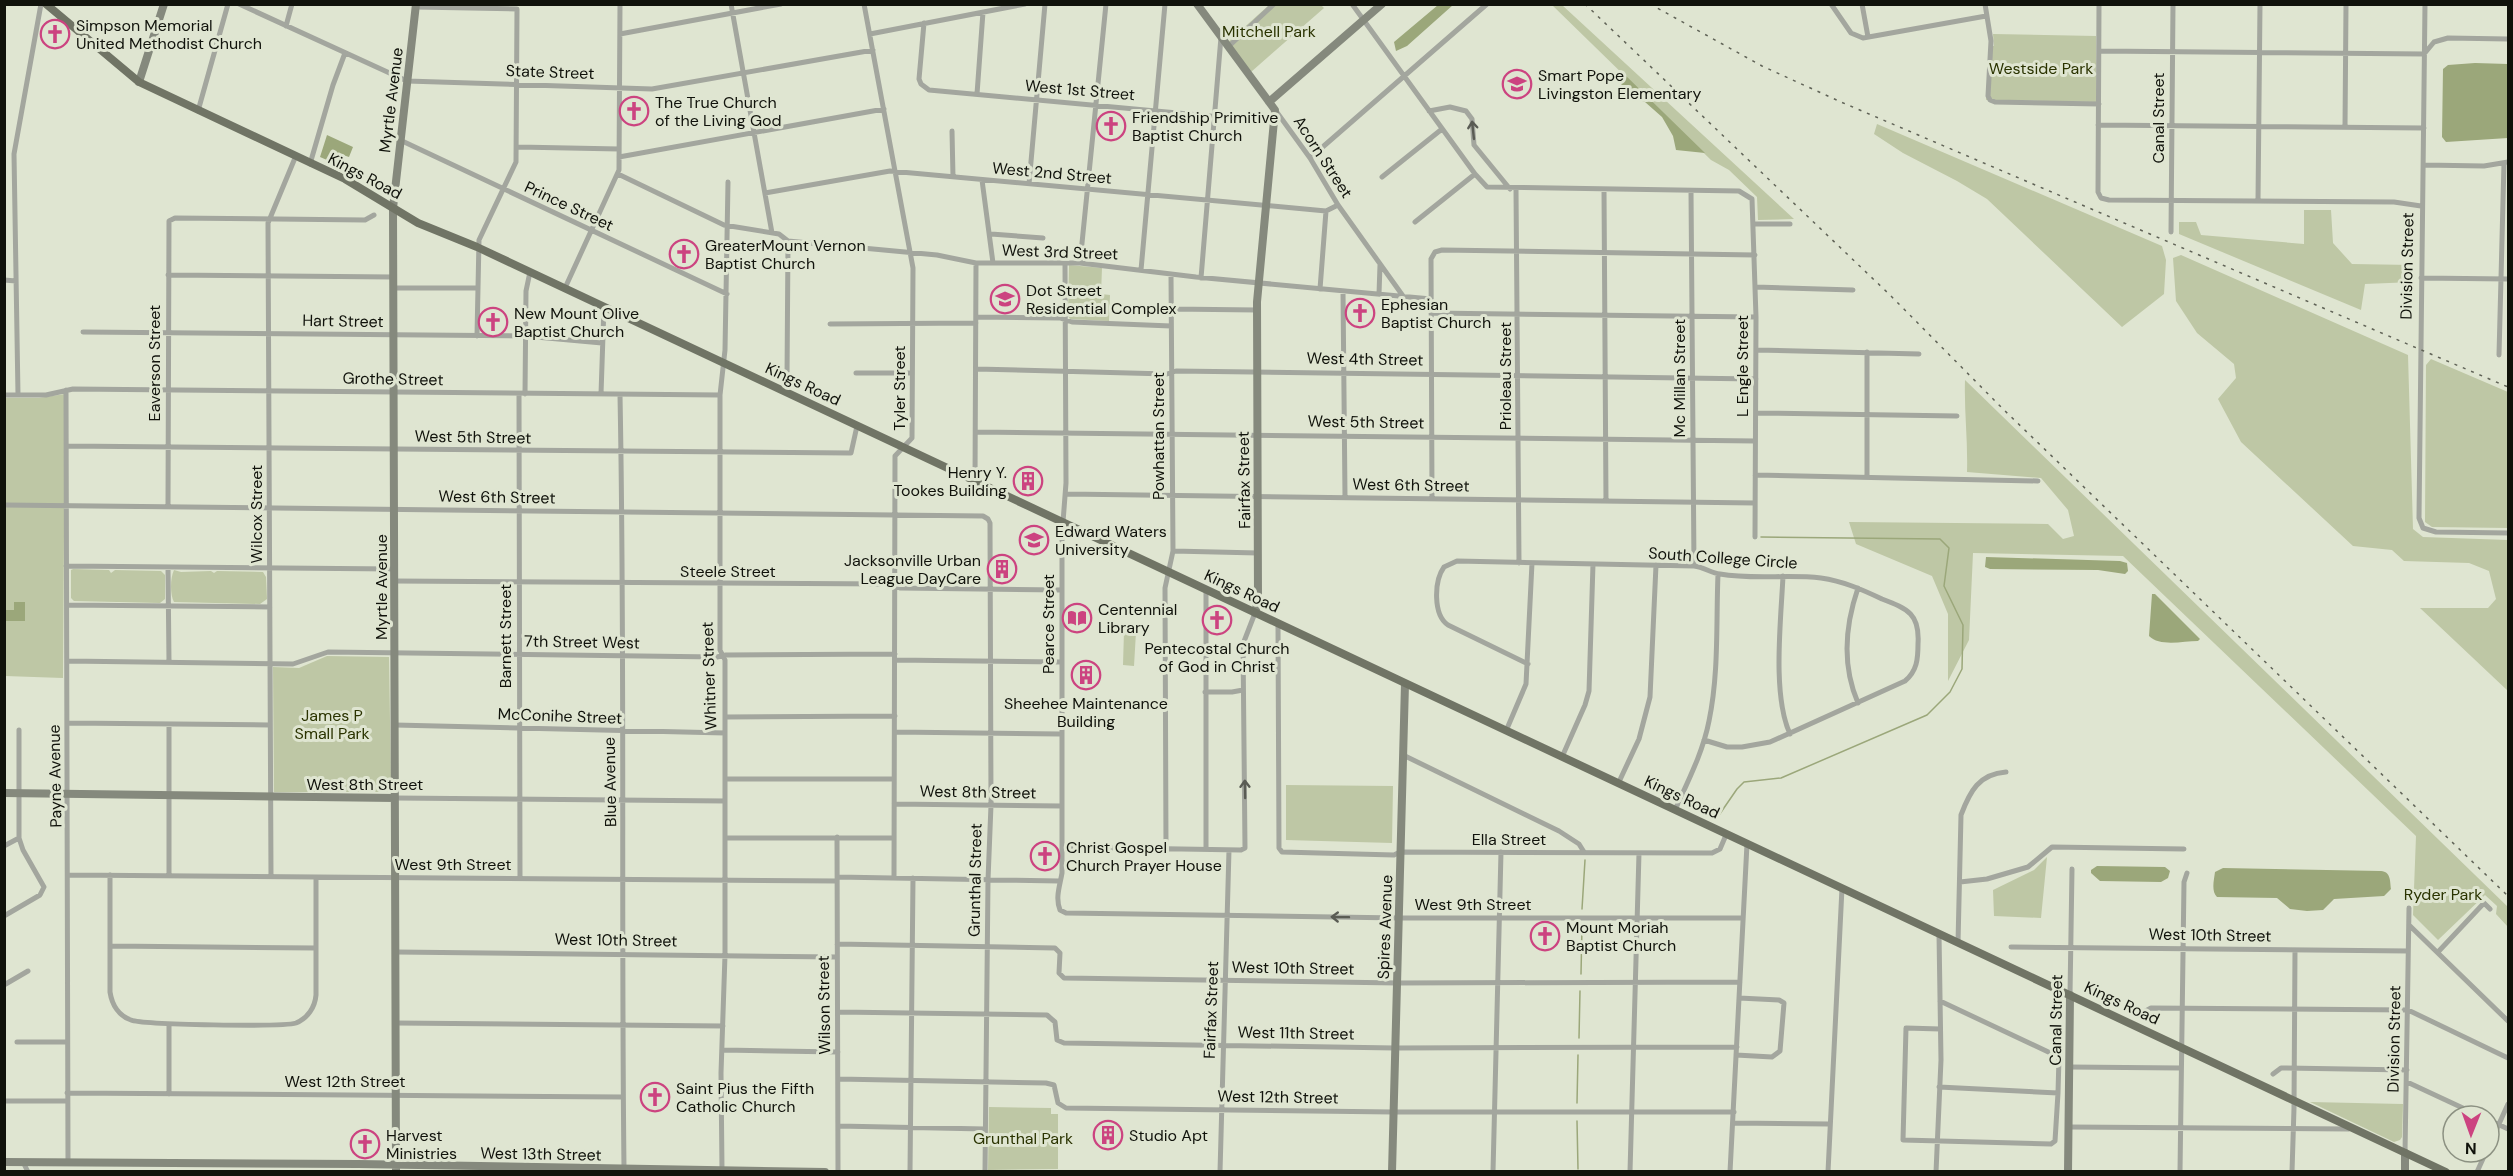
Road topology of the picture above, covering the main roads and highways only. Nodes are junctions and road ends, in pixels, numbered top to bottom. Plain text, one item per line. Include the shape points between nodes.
1 (46, 4) edge
2 (2446, 1172) edge

1 - 2 main road, Kings Road via 139,82 357,186 418,223 604,306

